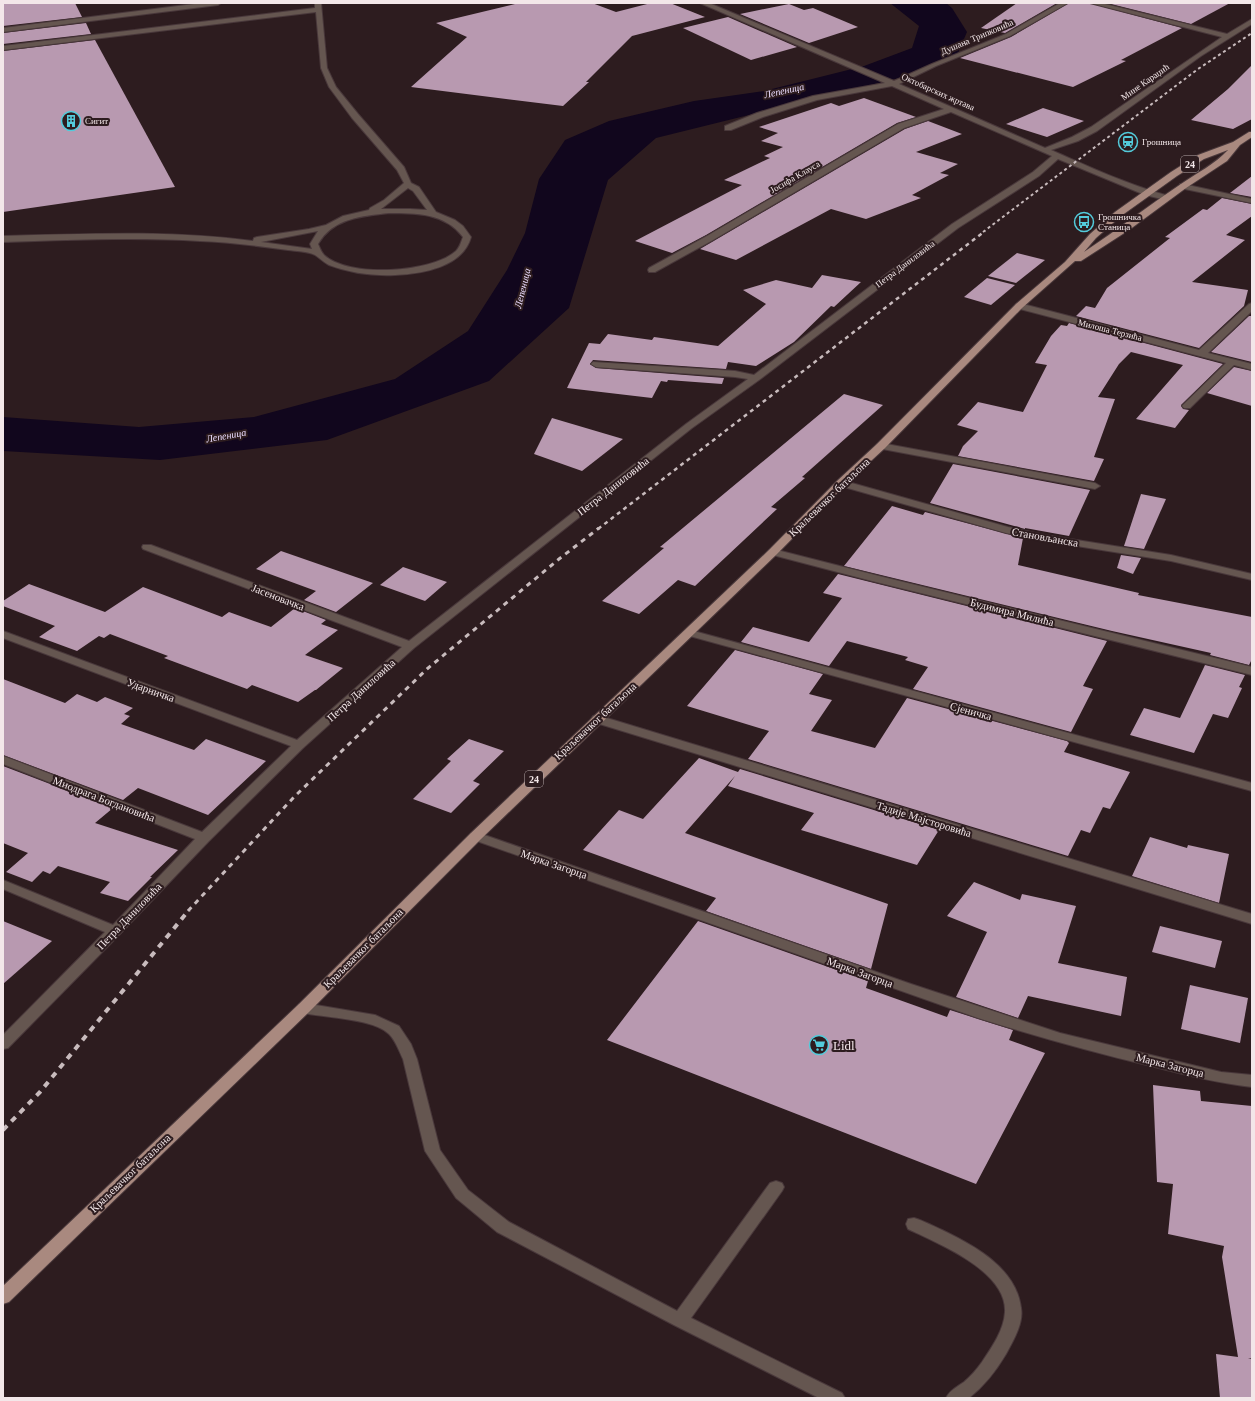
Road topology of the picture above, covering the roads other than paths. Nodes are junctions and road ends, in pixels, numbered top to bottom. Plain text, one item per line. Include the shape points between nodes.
1 (218, 3) edge
2 (702, 3) edge
3 (1065, 3) edge
4 (1093, 3) edge
5 (1119, 3) edge
6 (318, 7) edge
7 (1111, 7) junction
8 (1252, 21) edge
9 (3, 30) edge
10 (1229, 37) junction
11 (3, 48) edge
12 (894, 83) junction
13 (951, 109) junction
14 (728, 128) dead end
15 (1252, 134) edge
16 (1236, 144) junction
17 (1045, 150) junction
18 (1057, 156) junction
19 (408, 184) junction
20 (1183, 186) junction
21 (1148, 193) junction
22 (1166, 198) junction
23 (1252, 201) edge
24 (366, 213) junction
25 (433, 214) junction
26 (329, 225) junction
27 (3, 239) edge
28 (250, 241) junction
29 (318, 253) junction
30 (1068, 264) junction
31 (652, 270) dead end
32 (1019, 306) junction
33 (1252, 306) edge
34 (1202, 353) junction
35 (1232, 362) junction
36 (596, 364) dead end
37 (1252, 367) edge
38 (756, 378) junction
39 (1187, 406) dead end
40 (881, 446) junction
41 (841, 483) junction
42 (1095, 486) dead end
43 (147, 547) dead end
44 (773, 552) junction
45 (1252, 577) edge
46 (690, 633) junction
47 (3, 634) edge
48 (410, 646) junction
49 (1252, 671) edge
50 (596, 719) junction
51 (299, 745) junction
52 (3, 760) edge
53 (1252, 787) edge
54 (476, 836) junction
55 (204, 838) junction
56 (3, 884) edge
57 (1252, 919) edge
58 (116, 931) junction
59 (304, 1008) junction
60 (3, 1044) edge
61 (1252, 1081) edge
62 (776, 1187) dead end
63 (914, 1224) dead end
64 (3, 1297) edge
65 (680, 1320) junction
66 (836, 1398) edge
67 (955, 1398) edge

1 - 9 street
2 - 12 street, Октобарских жртава
3 - 12 street, Душана Трипковића via 1008,35
4 - 7 street
5 - 7 street
6 - 11 street
6 - 19 street via 324,68 333,87 401,169
7 - 10 street
8 - 10 street, Мине Караџић
10 - 17 street, Мине Караџић via 1199,55 1094,129
12 - 13 street, Октобарских жртава
12 - 14 street, Душана Трипковића via 816,98 760,114
13 - 17 street, Октобарских жртава
13 - 31 street, Јосифа Клауса via 901,126
15 - 16 main road, Краљевачког батаљона / 24
16 - 20 main road, Краљевачког батаљона / 24 via 1224,159
16 - 21 main road, Краљевачког батаљона / 24 via 1201,157
17 - 18 street, Октобарских жртава
18 - 21 street, Октобарских жртава
18 - 38 street, Петра Даниловића via 1036,174 955,226
19 - 24 street via 384,205
19 - 25 street via 416,189
20 - 22 main road, Краљевачког батаљона / 24
20 - 23 street
21 - 22 street, Октобарских жртава
21 - 30 main road, Краљевачког батаљона / 24 via 1093,236
22 - 30 main road, Краљевачког батаљона / 24 via 1109,239
24 - 25 street via 389,210
24 - 26 street
25 - 29 street via 462,228 467,237 464,247 454,256 438,264 416,270 368,272 328,262
26 - 28 street via 310,231
26 - 29 street via 318,234 314,244
27 - 28 street via 122,237
28 - 29 street
30 - 32 main road, Краљевачког батаљона / 24
32 - 34 street, Милоша Терзића
32 - 40 main road, Краљевачког батаљона / 24
33 - 34 street
34 - 35 street, Милоша Терзића
35 - 37 street, Милоша Терзића
35 - 39 street
36 - 38 street via 735,374
38 - 48 street, Петра Даниловића via 689,426
40 - 41 main road, Краљевачког батаљона / 24
40 - 42 street
41 - 44 main road, Краљевачког батаљона / 24
41 - 45 street, Становљанска via 1006,530 1171,558
43 - 48 street, Јасеновачка
44 - 46 main road, Краљевачког батаљона / 24
44 - 49 street, Будимира Милића
46 - 50 main road, Краљевачког батаљона / 24
46 - 53 street, Сјеничка
47 - 51 street, Ударничка
48 - 51 street, Петра Даниловића
50 - 54 main road, Краљевачког батаљона / 24
50 - 57 street, Тадије Мајсторовића
51 - 55 street, Петра Даниловића
52 - 55 street, Миодрага Богдановића
54 - 59 main road, Краљевачког батаљона / 24
54 - 61 street, Марка Загорца via 906,988 1058,1038 1220,1078
55 - 58 street, Петра Даниловића
56 - 58 street
58 - 60 street, Петра Даниловића
59 - 64 main road, Краљевачког батаљона / 24
59 - 65 street via 375,1020 394,1030 410,1059 433,1151 462,1194 503,1227
62 - 65 street
63 - 67 street via 976,1255 1003,1282 1013,1309 1009,1330 988,1369 965,1392
65 - 66 street

